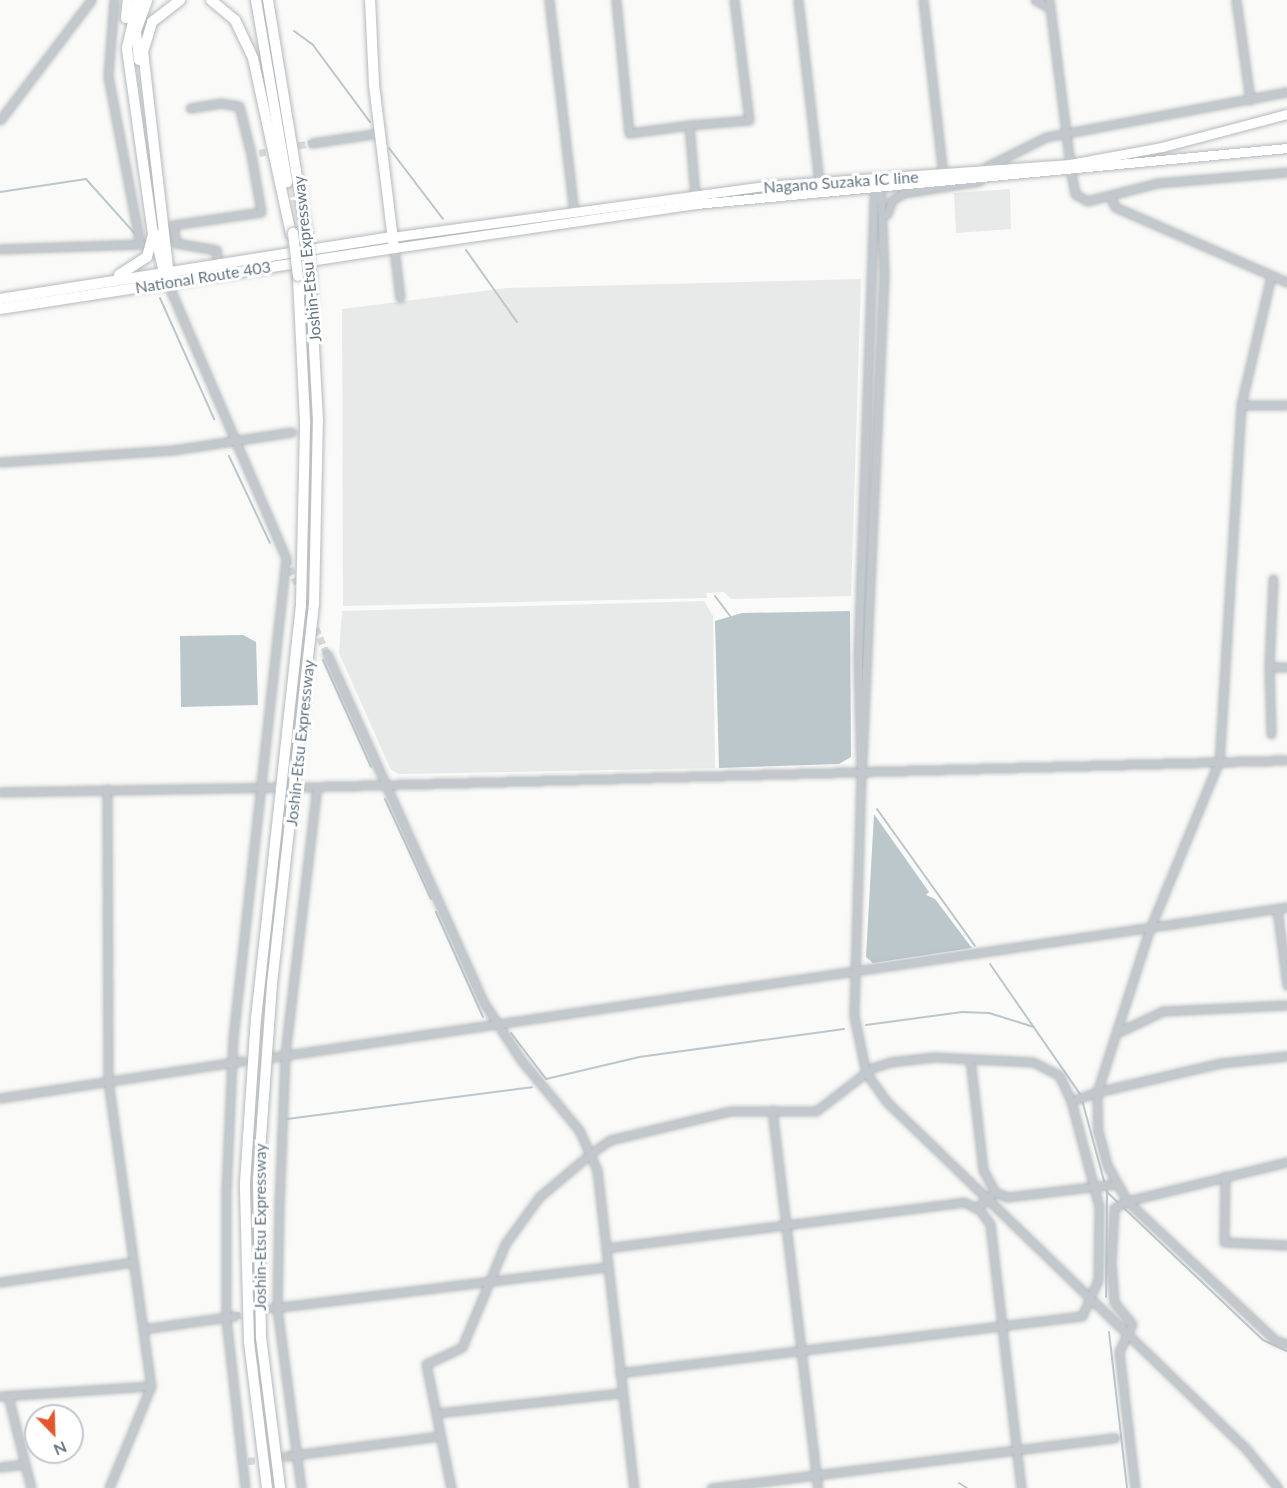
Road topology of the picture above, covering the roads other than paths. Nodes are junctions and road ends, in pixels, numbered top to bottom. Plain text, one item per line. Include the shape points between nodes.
1 (91, 0) edge
2 (114, 0) edge
3 (128, 0) edge
4 (138, 0) edge
5 (147, 0) edge
6 (180, 0) edge
7 (211, 0) edge
8 (256, 0) edge
9 (270, 0) edge
10 (370, 0) edge
11 (549, 0) edge
12 (616, 0) edge
13 (734, 0) edge
14 (798, 0) edge
15 (923, 0) edge
16 (1035, 0) edge
17 (1236, 0) edge
18 (1050, 4) edge
19 (127, 48) junction
20 (146, 89) junction
21 (1287, 92) edge
22 (1250, 100) junction
23 (190, 108) dead end
24 (1287, 114) edge
25 (0, 120) edge
26 (689, 125) junction
27 (380, 133) junction
28 (1066, 134) junction
29 (312, 143) tunnel mouth
30 (1287, 148) edge
31 (1070, 168) junction
32 (1287, 172) edge
33 (971, 174) junction
34 (943, 176) junction
35 (880, 178) junction
36 (979, 181) junction
37 (819, 182) junction
38 (879, 189) junction
39 (695, 195) junction
40 (1110, 196) junction
41 (574, 212) junction
42 (153, 219) junction
43 (885, 219) junction
44 (292, 233) junction
45 (392, 237) junction
46 (394, 248) junction
47 (0, 249) edge
48 (218, 263) junction
49 (166, 271) junction
50 (1271, 276) junction
51 (168, 282) junction
52 (1287, 282) edge
53 (93, 284) junction
54 (400, 298) dead end
55 (0, 299) edge
56 (0, 309) edge
57 (1241, 405) junction
58 (1287, 405) edge
59 (292, 432) dead end
60 (231, 439) junction
61 (0, 462) edge
62 (1274, 579) dead end
63 (327, 654) tunnel mouth
64 (1269, 667) junction
65 (1287, 667) edge
66 (1271, 734) dead end
67 (1287, 760) edge
68 (1219, 761) junction
69 (861, 774) junction
70 (388, 785) junction
71 (273, 787) dead end
72 (305, 787) dead end
73 (317, 787) junction
74 (262, 788) junction
75 (106, 789) junction
76 (0, 792) edge
77 (1287, 907) edge
78 (1278, 909) junction
79 (1149, 931) junction
80 (855, 974) junction
81 (1287, 986) edge
82 (1287, 1005) edge
83 (496, 1025) junction
84 (1121, 1031) junction
85 (285, 1054) junction
86 (1287, 1056) edge
87 (274, 1057) dead end
88 (970, 1059) junction
89 (242, 1061) dead end
90 (232, 1063) junction
91 (866, 1073) junction
92 (108, 1081) junction
93 (1097, 1092) junction
94 (0, 1098) edge
95 (1073, 1100) junction
96 (772, 1110) junction
97 (590, 1154) junction
98 (1287, 1162) edge
99 (1225, 1176) junction
100 (1114, 1184) junction
101 (1096, 1187) junction
102 (995, 1192) junction
103 (988, 1200) junction
104 (1126, 1201) junction
105 (978, 1208) junction
106 (787, 1226) junction
107 (1287, 1245) edge
108 (606, 1248) junction
109 (133, 1262) junction
110 (606, 1267) junction
111 (488, 1279) junction
112 (0, 1282) edge
113 (1089, 1298) junction
114 (274, 1308) junction
115 (230, 1317) junction
116 (1002, 1326) junction
117 (143, 1329) junction
118 (1127, 1336) junction
119 (1286, 1344) edge
120 (802, 1350) junction
121 (620, 1373) junction
122 (151, 1386) junction
123 (622, 1392) junction
124 (4, 1396) edge
125 (437, 1413) junction
126 (440, 1436) junction
127 (1115, 1438) dead end
128 (1018, 1450) junction
129 (290, 1455) junction
130 (24, 1461) edge
131 (25, 1464) joint
132 (0, 1467) edge
133 (817, 1474) junction
134 (31, 1488) edge
135 (109, 1488) edge
136 (245, 1488) edge
137 (267, 1488) edge
138 (280, 1488) edge
139 (301, 1488) edge
140 (451, 1488) edge
141 (634, 1488) edge
142 (711, 1488) edge
143 (818, 1488) edge
144 (1021, 1488) edge
145 (1135, 1488) edge
146 (1278, 1488) edge

1 - 25 street
2 - 47 street via 108,76 140,244
3 - 19 highway
4 - 19 highway
5 - 20 highway via 136,43
6 - 20 highway via 165,8 148,31 143,52
7 - 44 highway via 235,20 253,58
8 - 44 highway, Joshin-Etsu Expressway
9 - 138 highway, Joshin-Etsu Expressway, bridge via 306,232 318,421 314,604 272,984 258,1179 261,1338
10 - 27 highway
11 - 41 street
12 - 26 street via 629,133
13 - 26 street via 748,120
14 - 37 street
15 - 34 street
16 - 18 street
17 - 22 street
18 - 28 street
19 - 42 highway
20 - 49 highway
21 - 22 street
22 - 28 street
23 - 48 street via 220,103 239,106 255,153 261,212 173,225 176,243 216,250
24 - 31 main road, Nagano Suzaka IC line
26 - 39 street
27 - 29 street
27 - 45 highway
28 - 31 street
28 - 33 street via 1030,142
30 - 31 main road, Nagano Suzaka IC line
31 - 33 main road, Nagano Suzaka IC line
31 - 36 main road, Nagano Suzaka IC line
31 - 40 street via 1073,190 1082,200
32 - 40 street via 1157,183
33 - 34 main road, Nagano Suzaka IC line
34 - 35 main road, Nagano Suzaka IC line
35 - 37 main road, Nagano Suzaka IC line
35 - 38 street
36 - 38 main road, Nagano Suzaka IC line
36 - 43 street via 899,195
37 - 39 main road, Nagano Suzaka IC line
38 - 43 street
38 - 46 main road, Nagano Suzaka IC line via 696,204
38 - 69 street via 858,657
39 - 41 main road, Nagano Suzaka IC line
40 - 50 street via 1115,207
41 - 45 main road, Nagano Suzaka IC line
42 - 49 highway
42 - 53 highway via 152,242 142,262
43 - 69 street via 871,649
44 - 137 highway, Joshin-Etsu Expressway, bridge via 298,276 305,421 302,581 256,1019 245,1183 249,1341
45 - 46 highway
45 - 48 highway, National Route 403
46 - 51 highway, National Route 403
46 - 54 street
48 - 49 highway, National Route 403
49 - 51 highway
49 - 53 highway, National Route 403
50 - 52 street
50 - 57 street
51 - 56 highway, National Route 403
51 - 60 street
53 - 55 highway, National Route 403
57 - 58 street
57 - 68 street
59 - 60 street
60 - 61 street via 173,450
60 - 74 street via 286,558
62 - 64 street
63 - 70 street
64 - 65 street
64 - 66 street
67 - 68 street
68 - 69 street
68 - 79 street
69 - 70 street
69 - 80 street
70 - 73 street
70 - 83 street
71 - 74 street
72 - 73 street
73 - 85 street
74 - 75 street
74 - 90 street
75 - 76 street
75 - 92 street
77 - 78 street
78 - 79 street
78 - 81 street
79 - 80 street
79 - 84 street
80 - 83 street
80 - 91 street via 855,1035
82 - 84 street via 1163,1011
83 - 85 street
83 - 97 street via 579,1130
84 - 93 street
85 - 87 street
85 - 114 street
86 - 93 street via 1221,1063
88 - 91 street via 912,1059
88 - 95 street via 1042,1063 1059,1075
88 - 102 street via 983,1170
89 - 90 street
90 - 92 street
90 - 115 street
91 - 96 street via 828,1107
91 - 103 street via 888,1103
92 - 94 street
92 - 109 street
93 - 95 street
93 - 100 street via 1098,1131
95 - 101 street
96 - 97 street via 687,1119 610,1140
96 - 106 street
97 - 108 street via 604,1211
97 - 111 street via 539,1197 505,1244
98 - 99 street
99 - 104 street
99 - 107 street via 1224,1242
100 - 101 street
100 - 104 street
101 - 102 street via 1007,1197
101 - 113 street via 1098,1280
102 - 103 street
103 - 105 street
103 - 113 street
104 - 118 street via 1116,1207 1113,1296 1130,1319
104 - 119 street via 1275,1340
105 - 106 street via 964,1202
105 - 116 street via 990,1224
106 - 108 street
106 - 120 street
108 - 110 street
109 - 112 street
109 - 117 street
110 - 111 street
110 - 121 street
111 - 114 street
111 - 125 street via 462,1347 426,1364
113 - 116 street via 1082,1316
113 - 118 street
114 - 129 street via 290,1377
115 - 117 street
115 - 136 street
116 - 120 street
116 - 128 street
117 - 122 street
118 - 145 street via 1119,1352
118 - 146 street via 1247,1450
120 - 121 street
120 - 133 street
121 - 123 street
122 - 124 street
122 - 135 street
123 - 125 street
123 - 141 street
124 - 130 street
125 - 126 street
126 - 129 street
126 - 140 street
127 - 128 street
128 - 133 street
128 - 144 street
129 - 139 street
131 - 132 street
131 - 134 street
133 - 142 street
133 - 143 street

